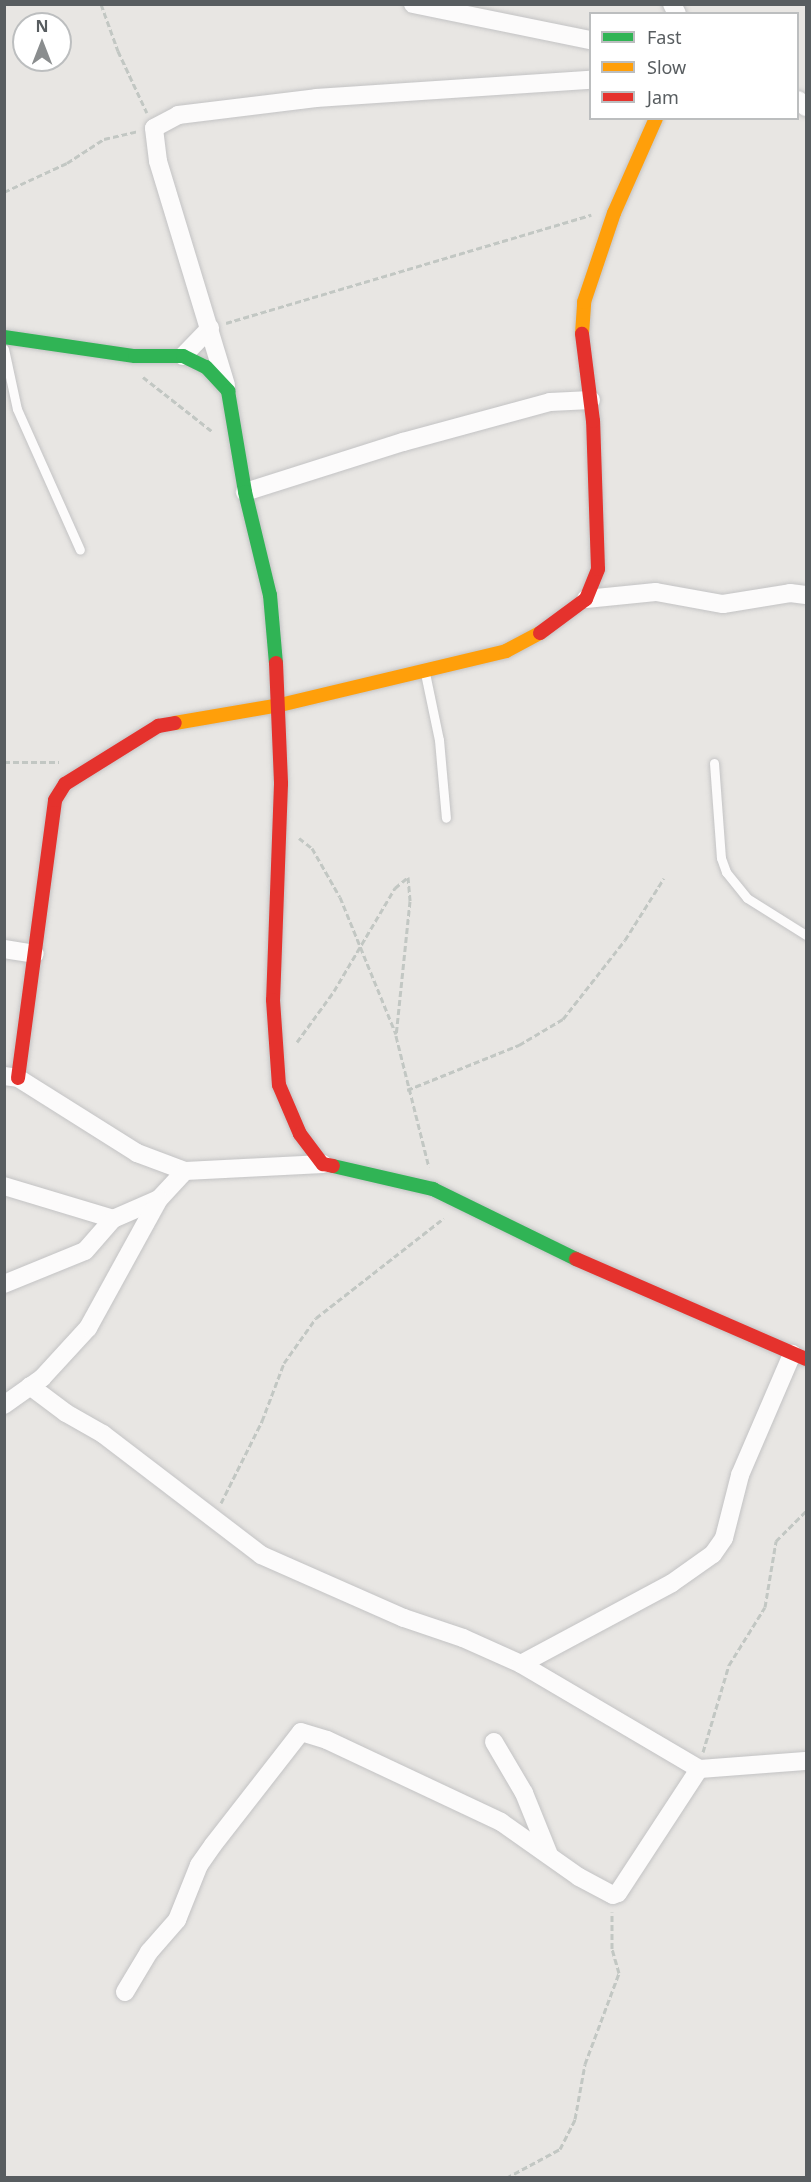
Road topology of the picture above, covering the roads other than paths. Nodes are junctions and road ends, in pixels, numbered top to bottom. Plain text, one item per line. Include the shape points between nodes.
1 (414, 4) edge
2 (589, 40) edge
3 (589, 80) edge
4 (655, 120) edge
5 (210, 328) junction
6 (4, 337) edge
7 (4, 349) edge
8 (183, 356) junction
9 (228, 392) junction
10 (591, 400) junction
11 (245, 492) junction
12 (80, 550) dead end
13 (807, 595) edge
14 (586, 599) junction
15 (424, 668) junction
16 (280, 705) junction
17 (714, 763) dead end
18 (446, 818) dead end
19 (807, 935) edge
20 (4, 949) edge
21 (35, 954) junction
22 (11, 1077) edge
23 (323, 1164) junction
24 (185, 1171) junction
25 (4, 1186) edge
26 (159, 1199) junction
27 (113, 1219) junction
28 (4, 1284) edge
29 (799, 1356) edge
30 (30, 1386) junction
31 (4, 1405) edge
32 (521, 1664) junction
33 (494, 1742) dead end
34 (807, 1761) edge
35 (699, 1769) junction
36 (549, 1855) junction
37 (125, 1992) dead end

1 - 2 street
3 - 5 street via 316,98 178,115 154,128 161,171
4 - 10 street via 614,213 584,302 582,330
5 - 8 street
5 - 9 street
6 - 8 street via 135,356
7 - 12 lane via 17,409
8 - 9 street via 206,367
9 - 11 street
10 - 11 street via 550,402 403,442
10 - 14 street via 598,569
11 - 16 street via 270,595
13 - 14 street via 790,593 723,604 647,592
14 - 15 street via 529,641 490,656
15 - 16 street
15 - 18 lane via 439,740
16 - 21 street via 158,726 65,784 55,800
16 - 23 street via 273,1000 277,1071 300,1134
17 - 19 lane via 726,872 747,898
20 - 21 street
21 - 22 street
22 - 24 street via 137,1153
23 - 24 street
23 - 29 street via 433,1189
24 - 26 street
25 - 27 street
26 - 27 street
26 - 30 street via 88,1328
27 - 28 street via 85,1251
29 - 32 street via 740,1475 724,1538 713,1554 672,1583
30 - 31 street
30 - 32 street via 214,1518 237,1540 302,1575
32 - 35 street
33 - 36 street via 524,1793
34 - 35 street
35 - 36 street via 618,1893 613,1895
36 - 37 street via 501,1822 327,1740 301,1732 213,1845 199,1866 177,1920 149,1952

